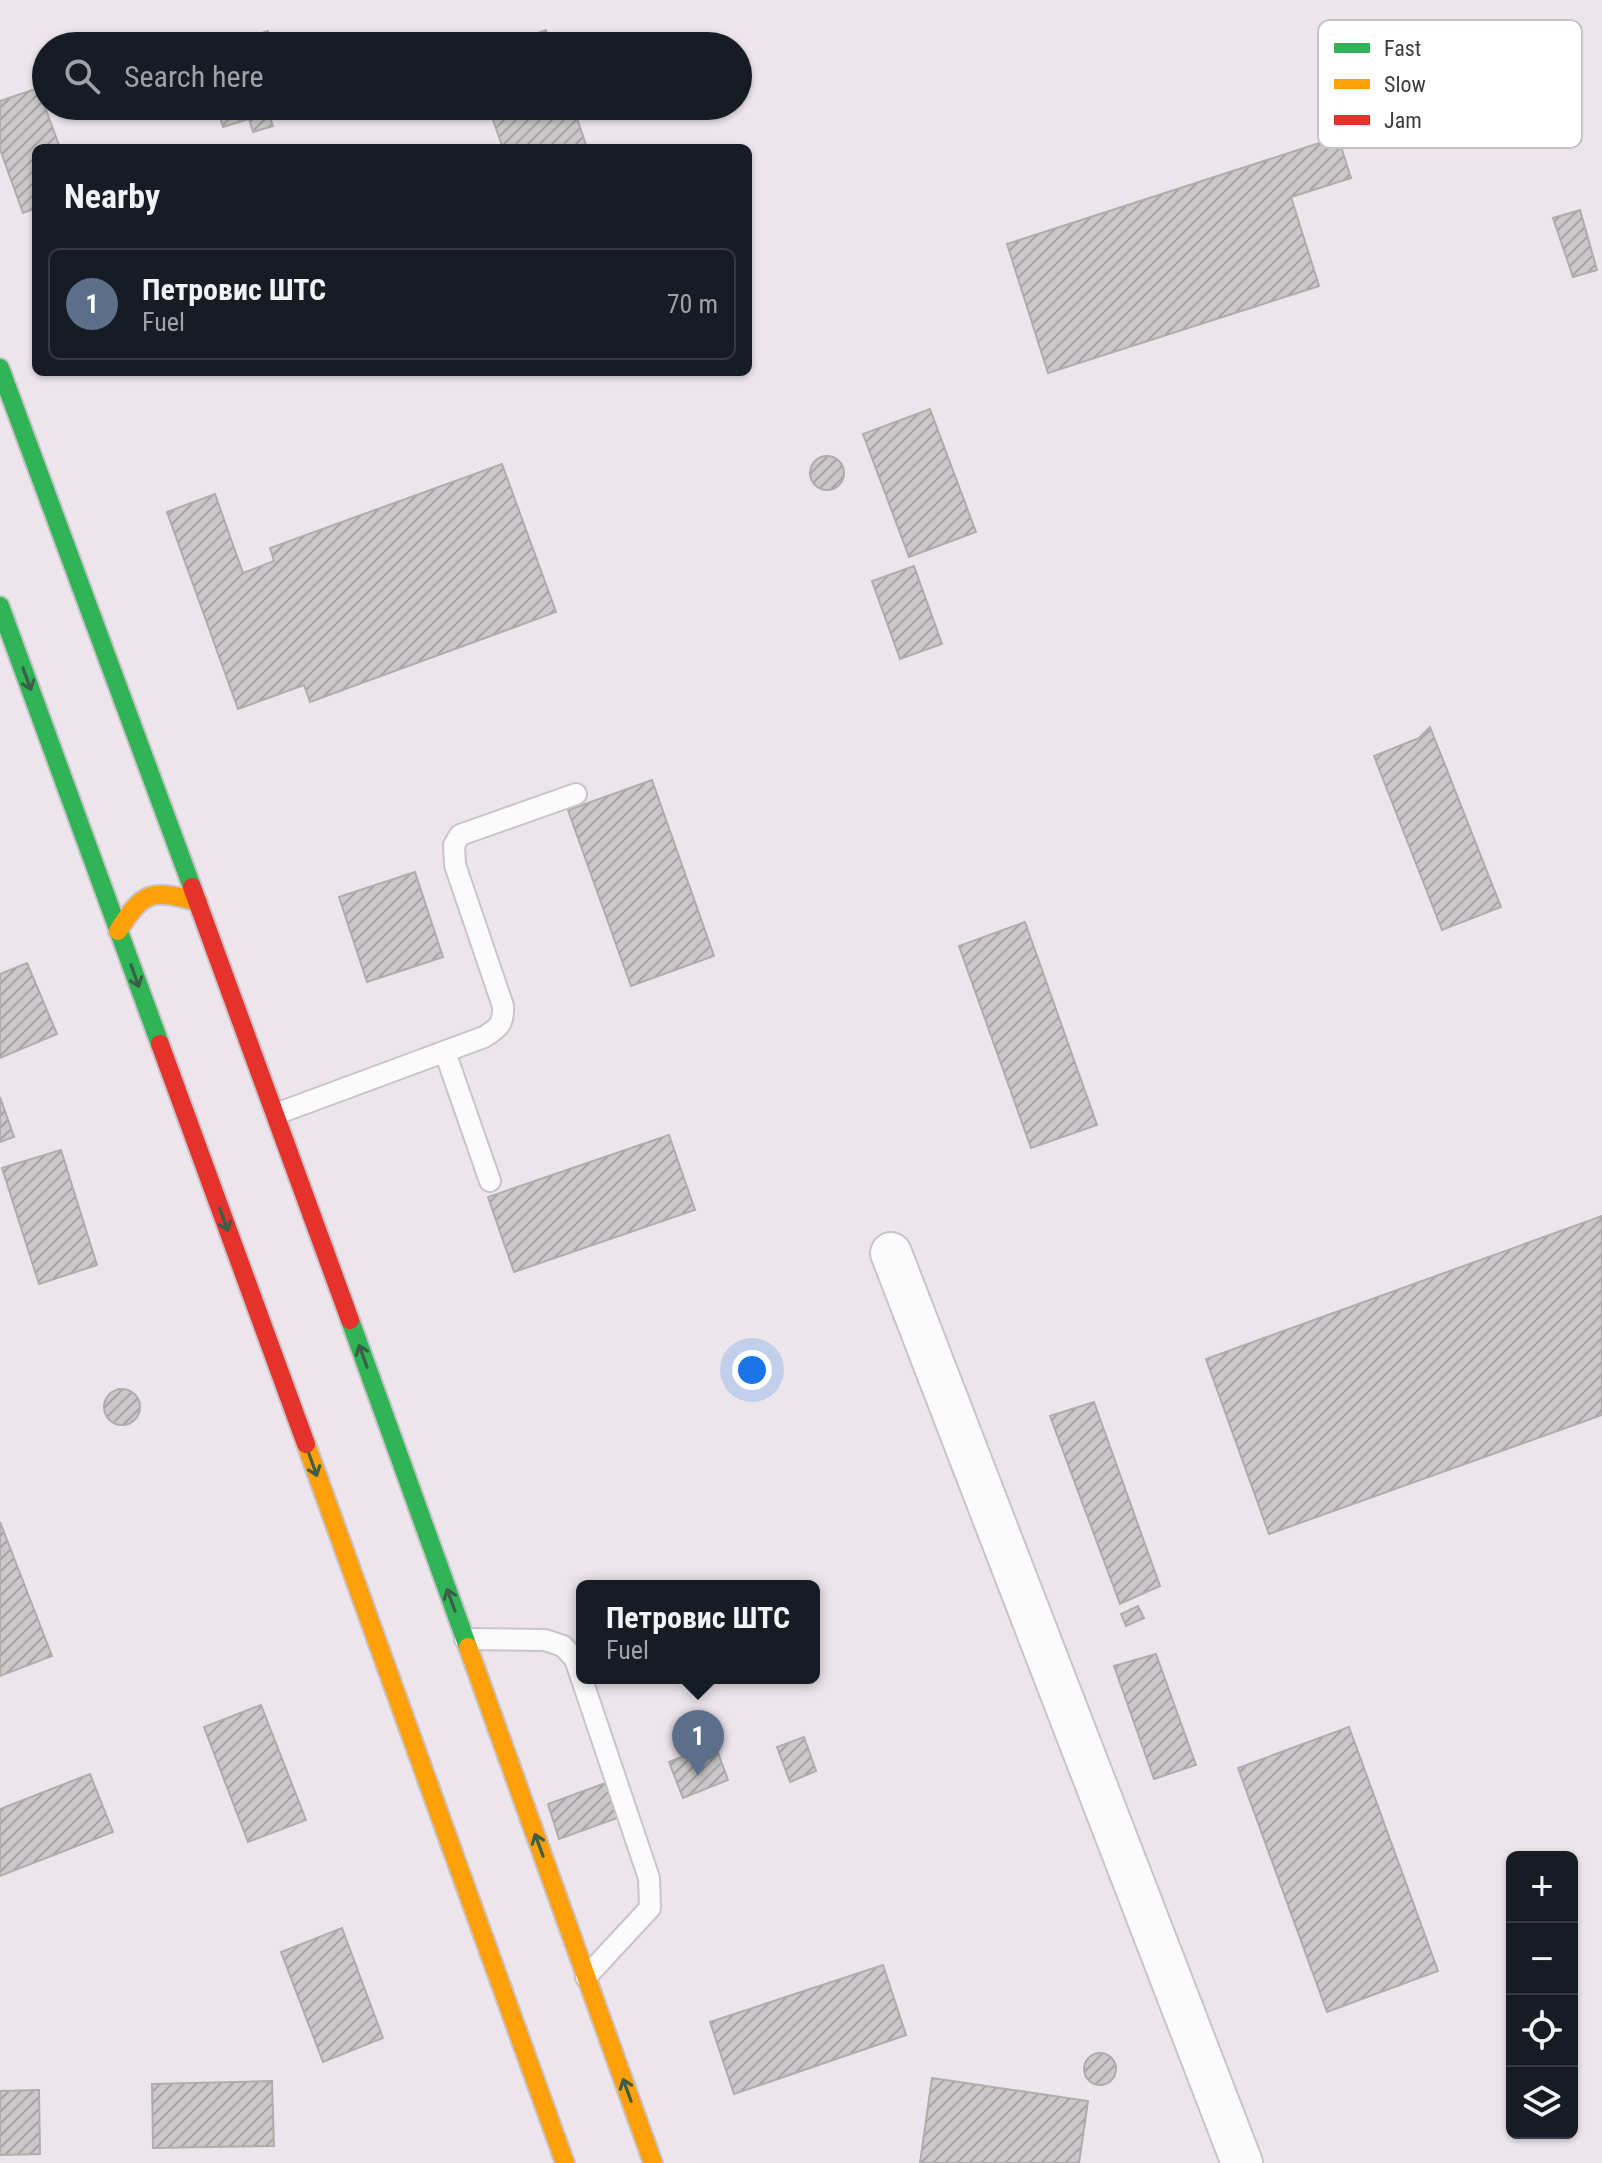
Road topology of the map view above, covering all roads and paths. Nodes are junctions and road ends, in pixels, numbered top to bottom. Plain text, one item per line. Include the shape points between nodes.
1 (0, 368) edge
2 (0, 606) edge
3 (576, 794) dead end
4 (198, 902) junction
5 (118, 931) junction
6 (445, 1052) junction
7 (276, 1114) junction
8 (490, 1181) dead end
9 (891, 1253) dead end
10 (465, 1639) junction
11 (576, 1662) edge
12 (583, 1684) edge
13 (586, 1977) junction
14 (565, 2163) edge
15 (653, 2163) edge
16 (1242, 2163) edge

1 - 4 main road
2 -> 5 main road
3 - 6 lane via 460,835 454,845 455,865 504,1020 484,1037
4 - 5 main road via 168,893 145,895
4 - 7 main road
5 -> 14 main road
6 - 7 lane
6 - 8 lane
10 -> 7 main road
9 - 16 street
10 - 11 lane via 545,1640 563,1646
13 -> 10 main road
12 - 13 lane via 651,1892 650,1908
15 -> 13 main road

